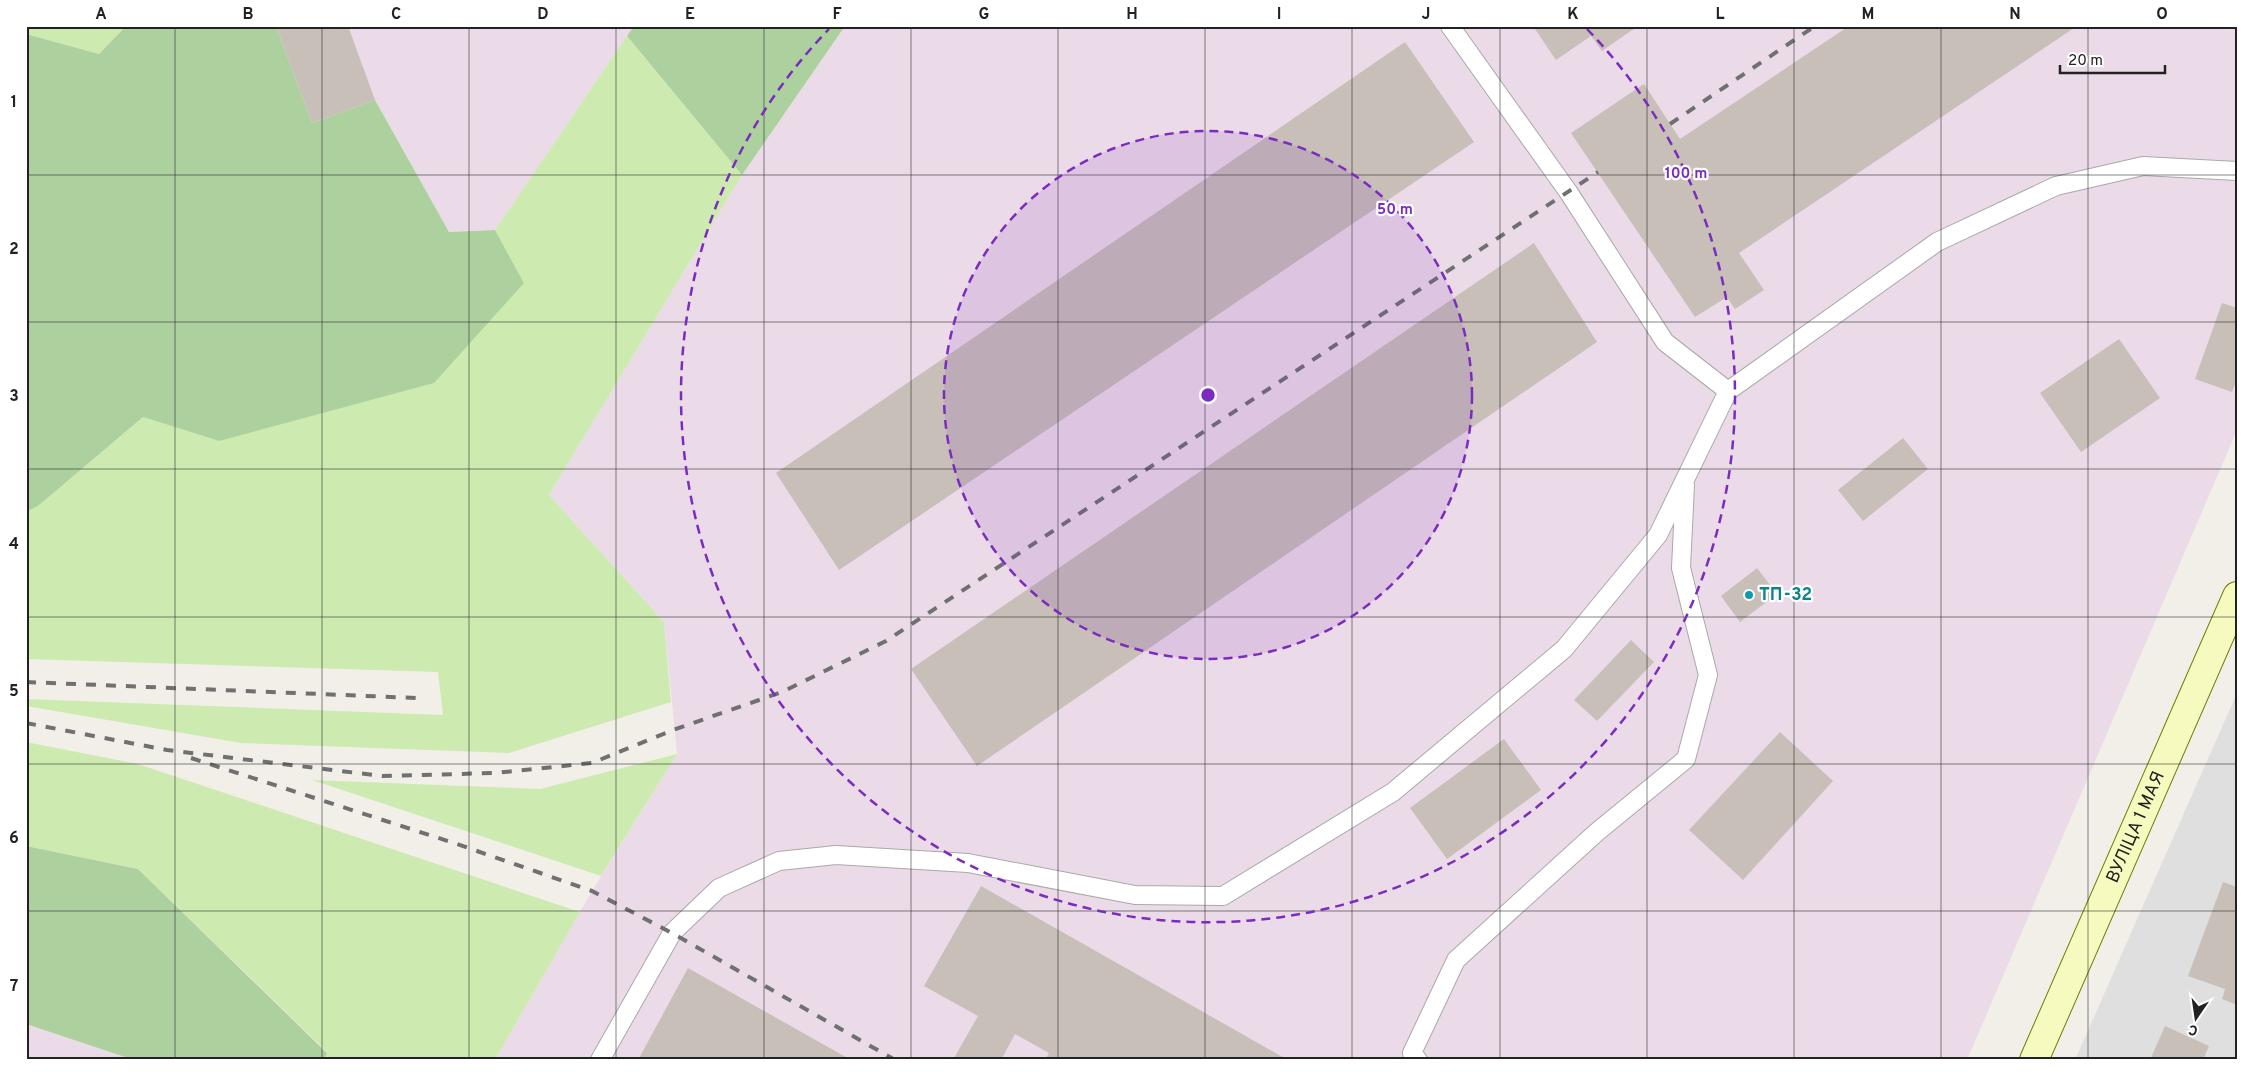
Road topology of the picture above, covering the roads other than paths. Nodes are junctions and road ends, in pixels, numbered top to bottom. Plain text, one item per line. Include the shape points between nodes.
1 (1450, 26) edge
2 (2237, 172) edge
3 (1728, 391) junction
4 (1686, 477) junction
5 (2237, 596) edge
6 (600, 1060) edge
7 (1418, 1060) edge
8 (2034, 1060) edge

1 - 3 lane via 1569,193 1665,342
2 - 3 lane via 2143,166 2056,186 1937,242
3 - 4 lane
4 - 6 lane via 1658,535 1564,649 1393,792 1223,896 1135,895 968,863 836,855 778,861 719,888 672,933
4 - 7 lane via 1681,568 1708,675 1686,759 1597,832 1456,960 1412,1053
5 - 8 street, ВУЛІЦА 1 МАЯ

